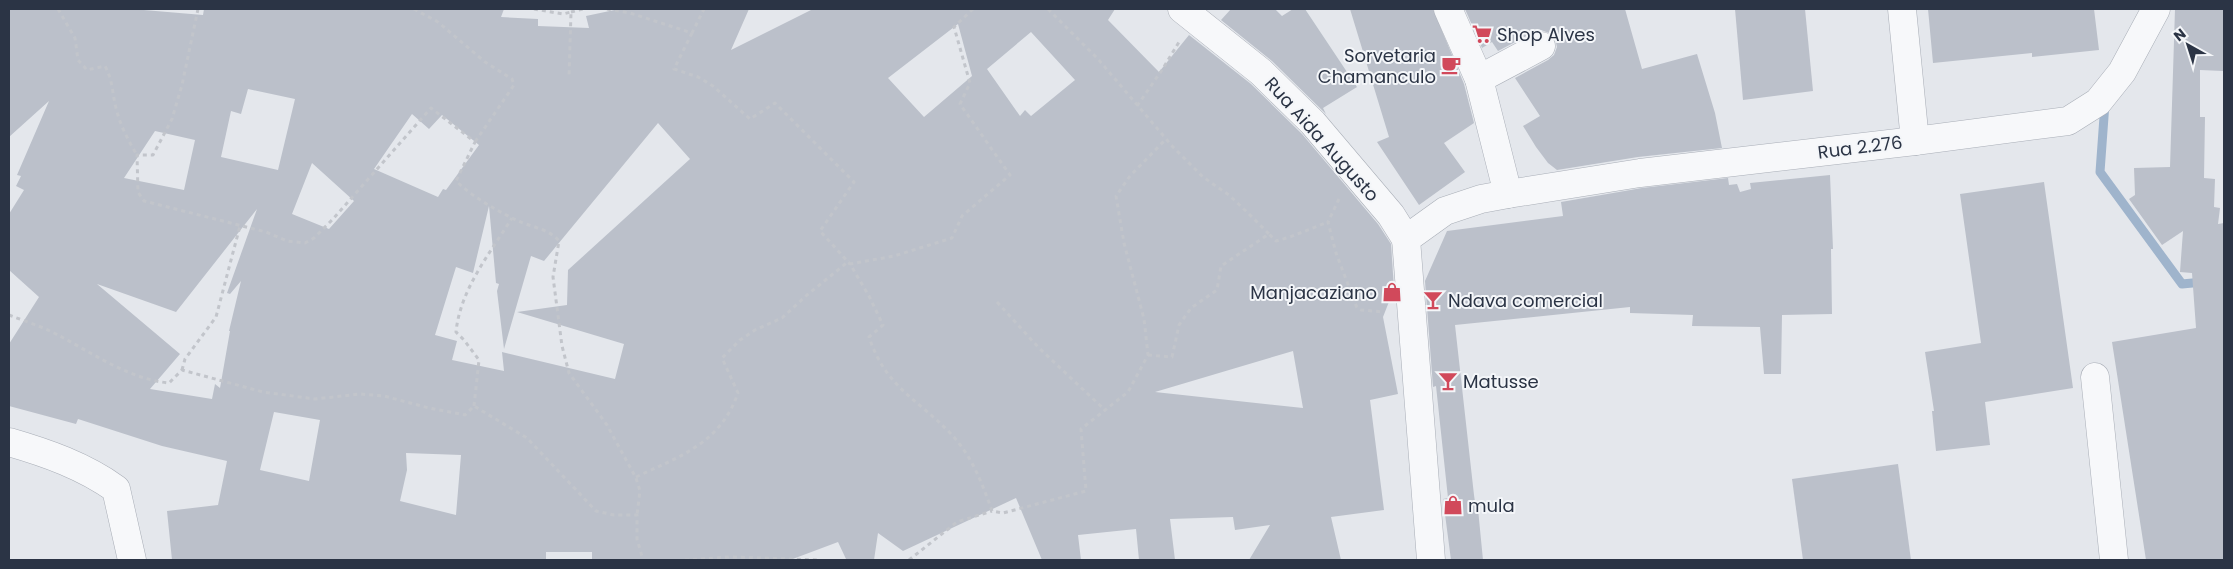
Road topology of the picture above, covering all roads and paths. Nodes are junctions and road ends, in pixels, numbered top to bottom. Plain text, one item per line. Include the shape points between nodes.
1 (58, 9) edge
2 (198, 9) edge
3 (414, 9) edge
4 (534, 9) edge
5 (583, 9) edge
6 (607, 9) edge
7 (704, 9) edge
8 (973, 9) edge
9 (1048, 9) edge
10 (1448, 9) edge
11 (1902, 9) edge
12 (2156, 9) edge
13 (571, 12) junction
14 (1189, 14) edge
15 (692, 34) junction
16 (1541, 46) dead end
17 (569, 77) dead end
18 (1479, 80) junction
19 (1137, 106) junction
20 (1165, 140) junction
21 (1915, 141) junction
22 (475, 142) junction
23 (137, 155) junction
24 (1361, 178) junction
25 (1508, 194) junction
26 (512, 218) junction
27 (1328, 222) junction
28 (240, 226) junction
29 (1269, 234) junction
30 (1406, 239) junction
31 (849, 262) junction
32 (997, 302) dead end
33 (9, 315) edge
34 (1412, 321) junction
35 (1148, 356) junction
36 (182, 370) junction
37 (2095, 377) dead end
38 (474, 406) junction
39 (1106, 411) junction
40 (9, 442) edge
41 (636, 478) junction
42 (992, 511) junction
43 (637, 515) junction
44 (132, 560) edge
45 (643, 560) edge
46 (685, 560) edge
47 (819, 560) edge
48 (910, 560) edge
49 (1431, 560) edge
50 (2114, 560) edge

1 - 23 path via 75,38 78,60 88,70 105,66 109,73 120,122
2 - 23 path via 172,119 152,155
3 - 22 path via 438,22 485,62 512,79 514,85 510,94
4 - 13 path via 563,14
5 - 13 path
6 - 15 path via 630,13
7 - 15 path
8 - 31 path via 954,27 970,83 960,104 1010,175 962,216 952,238 894,256
9 - 19 path via 1098,58
10 - 18 street
11 - 21 street
12 - 21 street, Rua 2.276 via 2122,72 2098,102 2068,121
13 - 17 path
14 - 19 path via 1187,28
14 - 24 street, Rua Aida Augusto via 1261,72 1313,123
15 - 31 path via 674,69 713,86 750,119 775,103 854,182 820,231
16 - 18 street
18 - 25 street
19 - 20 path
20 - 29 path via 1203,178 1229,195
20 - 35 path via 1130,176 1116,196 1144,319
21 - 25 street, Rua 2.276 via 1640,173
22 - 26 path via 456,181 471,195
22 - 28 path via 431,108 314,238 305,243 287,241
23 - 28 path via 138,192 144,201
24 - 27 path via 1342,193
24 - 30 street, Rua Aida Augusto
25 - 30 street, Rua 2.276 via 1445,211
26 - 38 path via 480,268 457,320 456,332 479,360
26 - 41 path via 554,234 559,241 553,277 569,373 607,425
27 - 29 path via 1276,241
27 - 34 path via 1357,308 1382,311
28 - 36 path via 216,317 185,359
29 - 35 path via 1221,266 1216,290 1191,308 1179,326 1172,357
30 - 34 street
31 - 41 path via 782,318 755,330 722,358 738,394 733,407 716,430 700,446
31 - 42 path via 883,325 869,337 876,357 900,391 952,434 975,465
32 - 39 path via 1039,348
33 - 36 path via 53,333 129,372 155,381 169,383
34 - 49 street
35 - 39 path via 1128,392
36 - 38 path via 263,392 315,399 360,394 384,396 465,415
37 - 50 street
38 - 43 path via 527,438 596,511
39 - 42 path via 1081,429 1086,491 1003,513
40 - 44 street via 64,460 95,474 116,489
41 - 43 path via 640,491
42 - 48 path via 956,522
43 - 45 path via 637,539
46 - 47 path via 730,557

